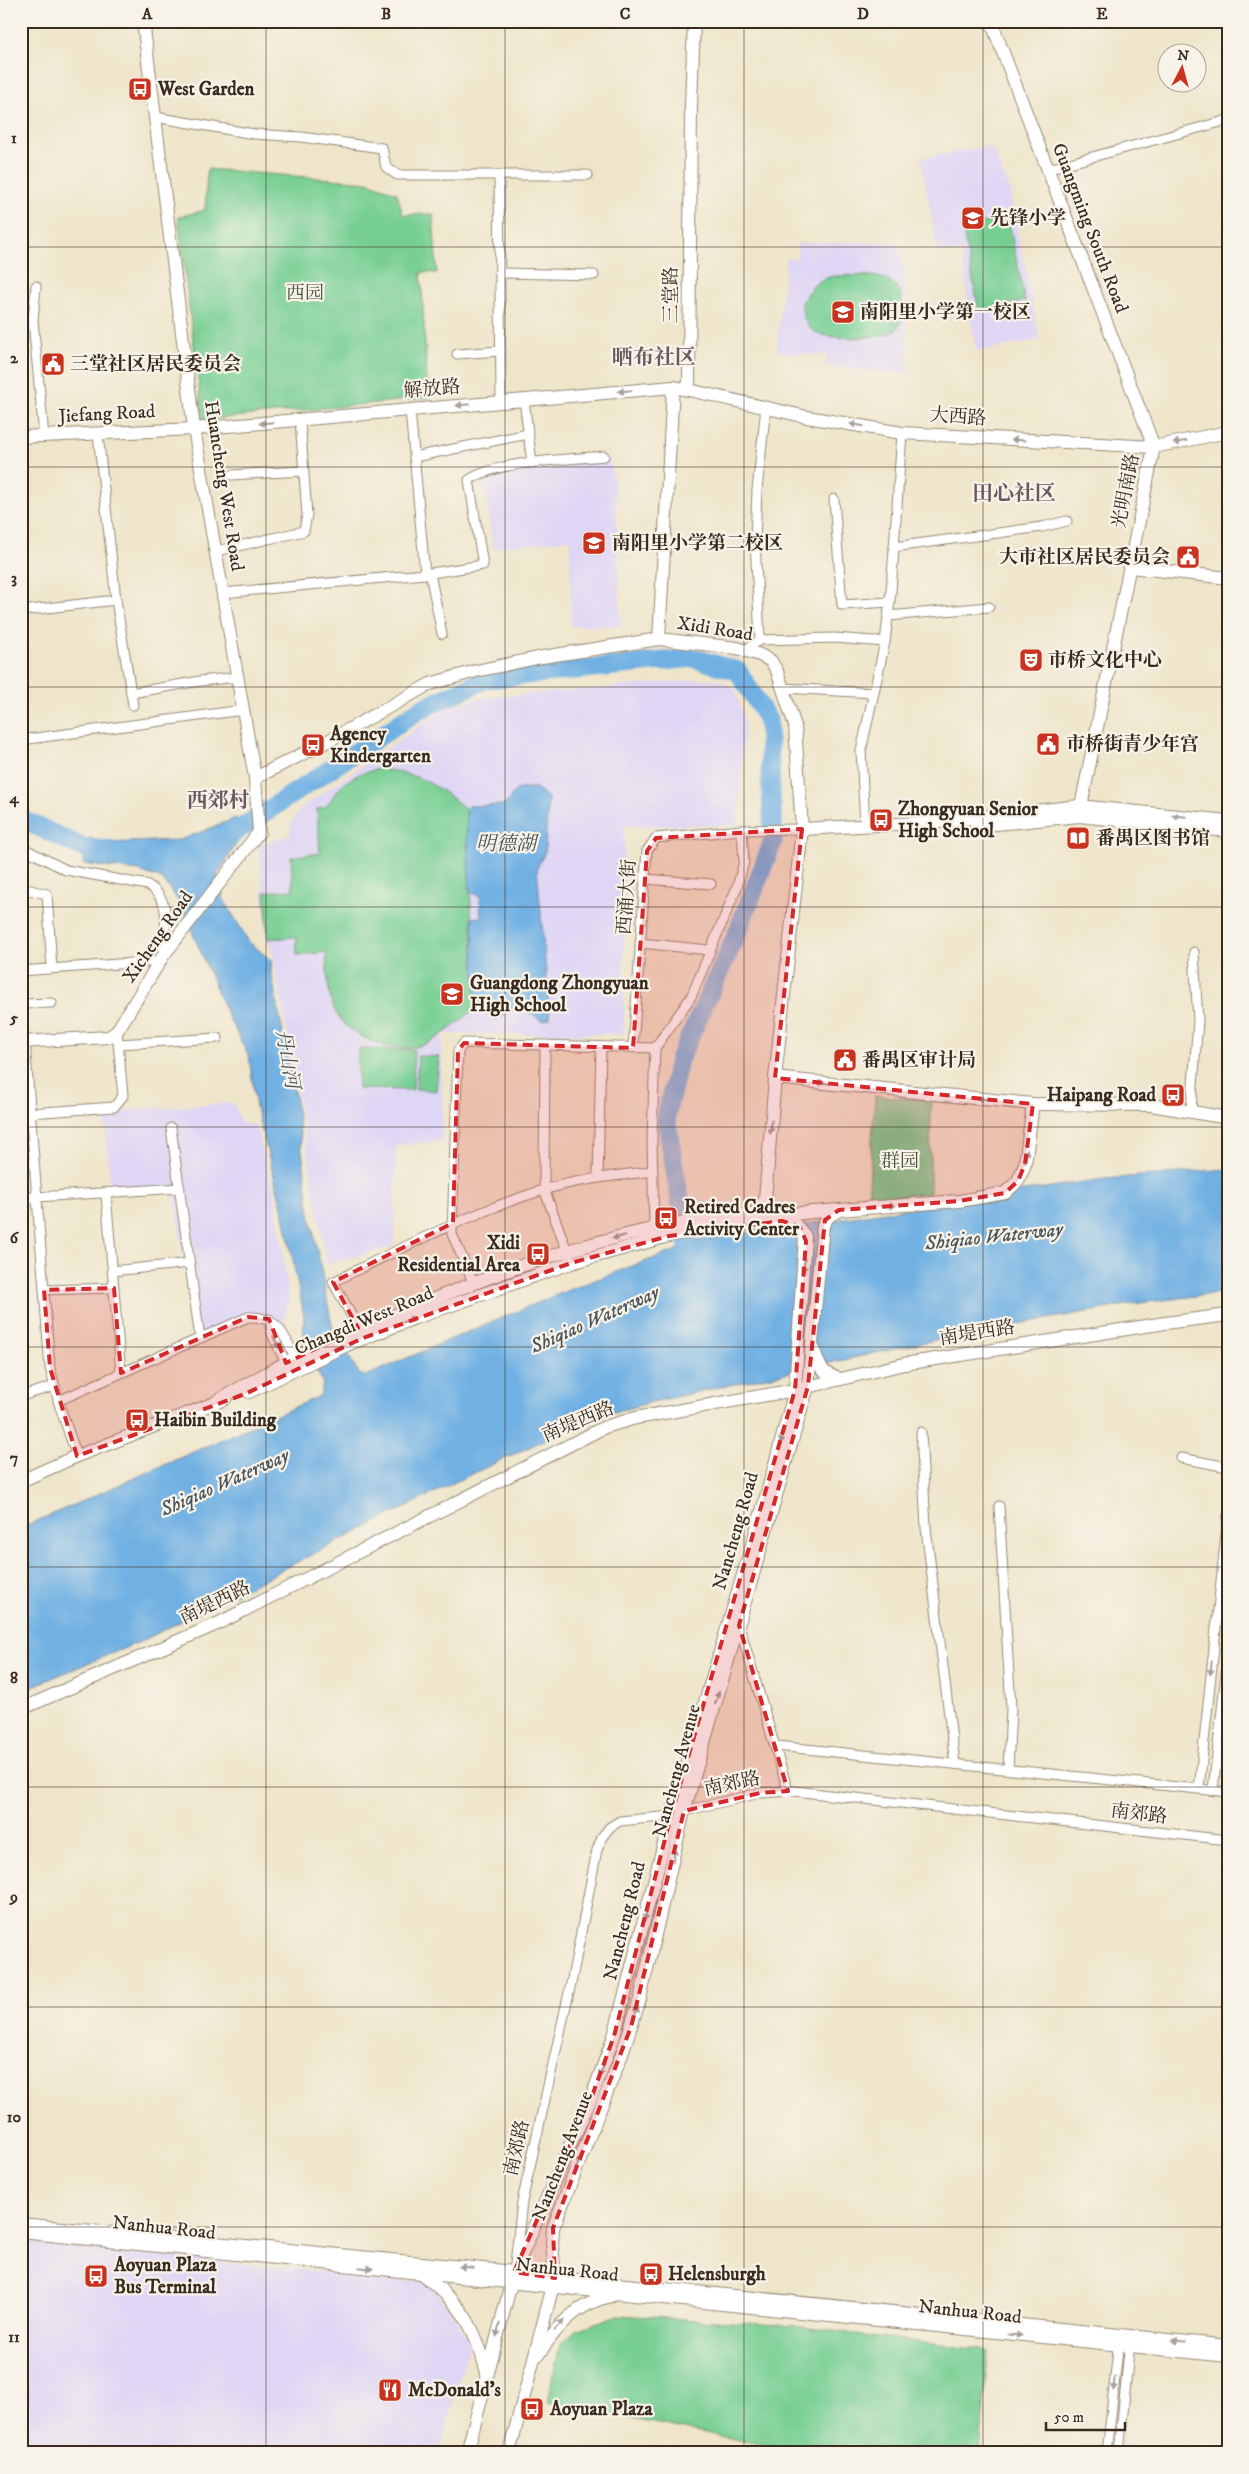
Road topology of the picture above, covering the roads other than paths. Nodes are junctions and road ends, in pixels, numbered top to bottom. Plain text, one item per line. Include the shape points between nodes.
1 (143, 21) edge
2 (694, 21) edge
3 (991, 21) edge
4 (155, 117) junction
5 (1228, 120) edge
6 (1048, 170) junction
7 (499, 175) junction
8 (588, 175) dead end
9 (500, 273) junction
10 (594, 275) dead end
11 (36, 286) dead end
12 (501, 351) junction
13 (457, 354) dead end
14 (673, 387) junction
15 (689, 390) junction
16 (524, 400) junction
17 (501, 402) junction
18 (766, 407) junction
19 (410, 410) junction
20 (300, 420) junction
21 (194, 429) junction
22 (902, 432) junction
23 (1228, 432) edge
24 (98, 434) junction
25 (528, 434) junction
26 (44, 436) junction
27 (21, 437) edge
28 (1154, 447) junction
29 (604, 456) dead end
30 (414, 457) junction
31 (532, 463) junction
32 (304, 471) junction
33 (231, 476) dead end
34 (834, 499) dead end
35 (1067, 521) dead end
36 (894, 547) junction
37 (216, 551) junction
38 (1130, 567) junction
39 (428, 573) junction
40 (1228, 578) edge
41 (223, 593) junction
42 (116, 600) junction
43 (890, 602) junction
44 (989, 606) dead end
45 (21, 611) edge
46 (888, 616) junction
47 (442, 634) dead end
48 (659, 639) junction
49 (760, 640) junction
50 (885, 642) junction
51 (745, 650) junction
52 (238, 677) junction
53 (783, 688) junction
54 (131, 693) junction
55 (874, 693) junction
56 (133, 705) dead end
57 (243, 710) junction
58 (21, 740) edge
59 (255, 778) junction
60 (1080, 811) junction
61 (1228, 821) edge
62 (865, 826) junction
63 (802, 829) junction
64 (742, 830) junction
65 (1228, 831) edge
66 (21, 847) edge
67 (645, 879) junction
68 (711, 884) dead end
69 (21, 888) edge
70 (640, 943) junction
71 (709, 950) junction
72 (1194, 952) dead end
73 (161, 958) junction
74 (52, 968) junction
75 (21, 970) edge
76 (52, 1003) dead end
77 (21, 1004) edge
78 (118, 1031) junction
79 (218, 1038) dead end
80 (23, 1042) edge
81 (118, 1044) junction
82 (545, 1045) junction
83 (601, 1047) junction
84 (633, 1048) junction
85 (655, 1048) junction
86 (775, 1078) junction
87 (1033, 1104) junction
88 (1191, 1111) junction
89 (31, 1118) junction
90 (1228, 1118) edge
91 (21, 1123) edge
92 (171, 1128) dead end
93 (653, 1172) junction
94 (598, 1178) junction
95 (180, 1188) junction
96 (544, 1189) junction
97 (766, 1193) junction
98 (106, 1194) junction
99 (21, 1198) edge
100 (37, 1199) junction
101 (839, 1210) junction
102 (789, 1218) junction
103 (713, 1222) junction
104 (453, 1224) junction
105 (663, 1229) junction
106 (569, 1257) junction
107 (190, 1263) junction
108 (112, 1271) junction
109 (473, 1282) junction
110 (114, 1288) junction
111 (44, 1290) junction
112 (1228, 1316) edge
113 (361, 1333) junction
114 (200, 1338) junction
115 (812, 1344) junction
116 (297, 1361) junction
117 (121, 1373) junction
118 (841, 1379) junction
119 (809, 1381) junction
120 (796, 1384) junction
121 (55, 1386) junction
122 (21, 1396) edge
123 (58, 1401) junction
124 (217, 1401) junction
125 (921, 1432) dead end
126 (77, 1456) junction
127 (1181, 1458) dead end
128 (1228, 1467) edge
129 (21, 1481) edge
130 (999, 1506) dead end
131 (1228, 1516) edge
132 (739, 1625) junction
133 (1228, 1656) edge
134 (21, 1709) edge
135 (776, 1746) junction
136 (955, 1764) junction
137 (1008, 1769) junction
138 (1199, 1789) junction
139 (1213, 1790) junction
140 (788, 1791) junction
141 (1228, 1792) edge
142 (684, 1811) junction
143 (672, 1816) junction
144 (1228, 1840) edge
145 (21, 2224) edge
146 (21, 2232) edge
147 (422, 2274) junction
148 (512, 2277) junction
149 (554, 2283) junction
150 (618, 2294) junction
151 (1124, 2341) junction
152 (1228, 2346) edge
153 (1228, 2356) edge
154 (532, 2366) junction
155 (487, 2374) junction
156 (509, 2452) edge
157 (466, 2453) edge
158 (1107, 2453) edge
159 (1119, 2453) edge

1 - 4 street, Huancheng West Road
2 - 15 street, 三堂路
3 - 6 street, Guangming South Road
4 - 7 street via 254,134 382,148 386,166 397,176
4 - 21 street, Huancheng West Road
5 - 6 street
6 - 28 street, Guangming South Road
7 - 8 street
7 - 9 street
9 - 10 street
9 - 12 street
11 - 26 street via 33,321
12 - 13 street
12 - 17 street
14 - 15 street
14 -> 16 street, 解放路
14 - 48 street
15 - 18 street, 大西路
16 - 17 street, 解放路
16 - 25 street
17 -> 19 street, 解放路
22 -> 18 street, 大西路
18 - 49 street via 755,541
19 - 20 street, 解放路
19 - 30 street
20 -> 21 street, 解放路
20 - 32 street
21 - 24 street, Jiefang Road
21 - 37 street, Huancheng West Road
28 -> 22 street, 大西路
22 - 36 street
23 -> 28 street, 大西路
24 - 26 street, Jiefang Road
24 - 42 street
25 - 30 street
25 - 31 street
26 - 27 street, Jiefang Road
28 - 38 street, 光明南路
29 - 31 street
30 - 39 street
31 - 39 street via 479,474 469,480 483,565
32 - 33 street
32 - 37 street via 307,515 304,531
34 - 43 street via 842,605
35 - 36 street
36 - 43 street
37 - 41 street, Huancheng West Road
38 - 40 street
38 - 60 street, 光明南路
39 - 41 street
39 - 47 street
41 - 52 street, Huancheng West Road
42 - 45 street
42 - 54 street
43 - 46 street
44 - 46 street
46 - 50 street
48 - 51 street, Xidi Road
48 - 59 street, Xidi Road via 542,657 430,684
49 - 50 street via 835,638
49 - 51 street
50 - 55 street
51 - 53 street, Xidi Road via 764,656 773,663
52 - 54 street
52 - 57 street, Huancheng West Road
53 - 55 street
53 - 63 street, Xidi Road via 795,726
54 - 56 street
55 - 62 street via 861,751
57 - 58 street
57 - 59 street, Huancheng West Road
59 - 73 street, Xicheng Road via 259,832
61 -> 60 street
60 - 62 street
60 - 63 street via 934,830 865,832
60 - 65 street
62 - 63 street
63 - 64 street, 西涌大街
63 - 86 street, Xidi Road
64 - 67 street, 西涌大街 via 656,838 646,851
64 - 71 street via 744,862 740,879
66 - 73 street via 66,870 148,885 159,892 165,905
67 - 68 street
67 - 70 street, 西涌大街
69 - 74 street via 47,894
70 - 71 street
70 - 84 street, 西涌大街
71 - 85 street via 691,996
72 - 88 street via 1198,1021
73 - 74 street
73 - 78 street, Xicheng Road
74 - 75 street
76 - 77 street
78 - 80 street via 109,1037
78 - 81 street
79 - 81 street
80 - 89 street
81 - 89 street via 123,1096 114,1107
82 - 83 street
82 - 96 street
82 - 104 street via 464,1043 458,1051
83 - 84 street
83 - 94 street
84 - 85 street
85 - 93 street
87 -> 86 street
86 -> 97 street, Xidi Road
87 - 88 street via 1151,1105
101 -> 87 street via 959,1201 1005,1193 1018,1180 1025,1164
88 - 90 street
89 - 91 street
89 - 100 street
92 - 95 street
93 - 94 street
93 - 105 street
94 - 96 street
95 - 98 street
95 - 107 street
96 - 104 street
96 - 106 street
97 - 102 street, Nancheng Road via 776,1210
97 - 103 street, Changdi West Road via 764,1204 757,1212
98 - 100 street
98 - 108 street
99 - 100 street
100 - 111 street
101 - 102 street
101 - 115 street, Nancheng Avenue via 823,1225
102 - 103 street, Changdi West Road via 760,1223
102 -> 120 street, Nancheng Road via 803,1232 806,1241
103 - 105 street, Changdi West Road
104 - 109 street via 452,1234
104 - 113 street via 333,1282
105 - 106 street, Changdi West Road
106 - 109 street, Changdi West Road
113 -> 106 street, Changdi West Road
107 - 108 street
107 - 114 street
108 - 110 street
109 - 113 street, Changdi West Road
110 - 111 street
110 - 117 street
111 - 121 street via 50,1368
112 - 118 street, 南堤西路 via 922,1361
113 - 116 street, Changdi West Road
114 - 116 street via 248,1317 262,1316 278,1325
114 - 117 street
115 - 118 street via 824,1372
115 - 119 street, Nancheng Avenue
116 - 124 street, Changdi West Road
116 - 124 street, Changdi West Road via 246,1394
117 - 123 street
118 - 119 street, 南堤西路
119 - 120 street, 南堤西路
119 - 132 street, Nancheng Avenue
120 - 134 street, 南堤西路 via 605,1427 218,1624
120 -> 143 street, Nancheng Road via 758,1526
121 - 122 street
121 - 123 street
123 - 126 street
124 - 126 street, Changdi West Road
125 - 136 street via 926,1528
126 - 129 street, Changdi West Road
127 - 128 street
130 - 137 street via 1012,1736
131 -> 138 street
132 - 135 street
142 -> 132 street, Nancheng Avenue
133 - 139 street
135 - 136 street
135 - 140 street
136 - 137 street
137 - 138 street
138 - 139 street
139 - 141 street
140 - 142 street, 南郊路 via 760,1793
140 - 144 street, 南郊路
142 - 143 street, 南郊路
149 -> 142 street, Nancheng Avenue via 553,2228 634,2020
143 -> 148 street, Nancheng Road via 607,2057
143 - 148 street, 南郊路 via 620,1821 610,1827 596,1850 572,1980 522,2202
148 -> 145 street, Nanhua Road
146 -> 147 street, Nanhua Road
147 - 148 street, Nanhua Road
147 - 155 street via 460,2307 478,2339
148 - 149 street, Nanhua Road
148 -> 155 street, Nancheng Road
149 - 150 street, Nanhua Road
149 - 151 street, Nanhua Road
149 - 154 street
150 -> 151 street, Nanhua Road
154 -> 150 street via 554,2331 576,2310
152 -> 151 street, Nanhua Road
151 - 153 street, Nanhua Road
151 -> 158 street
151 - 159 street
154 - 156 street
155 - 157 street, Nancheng Road

